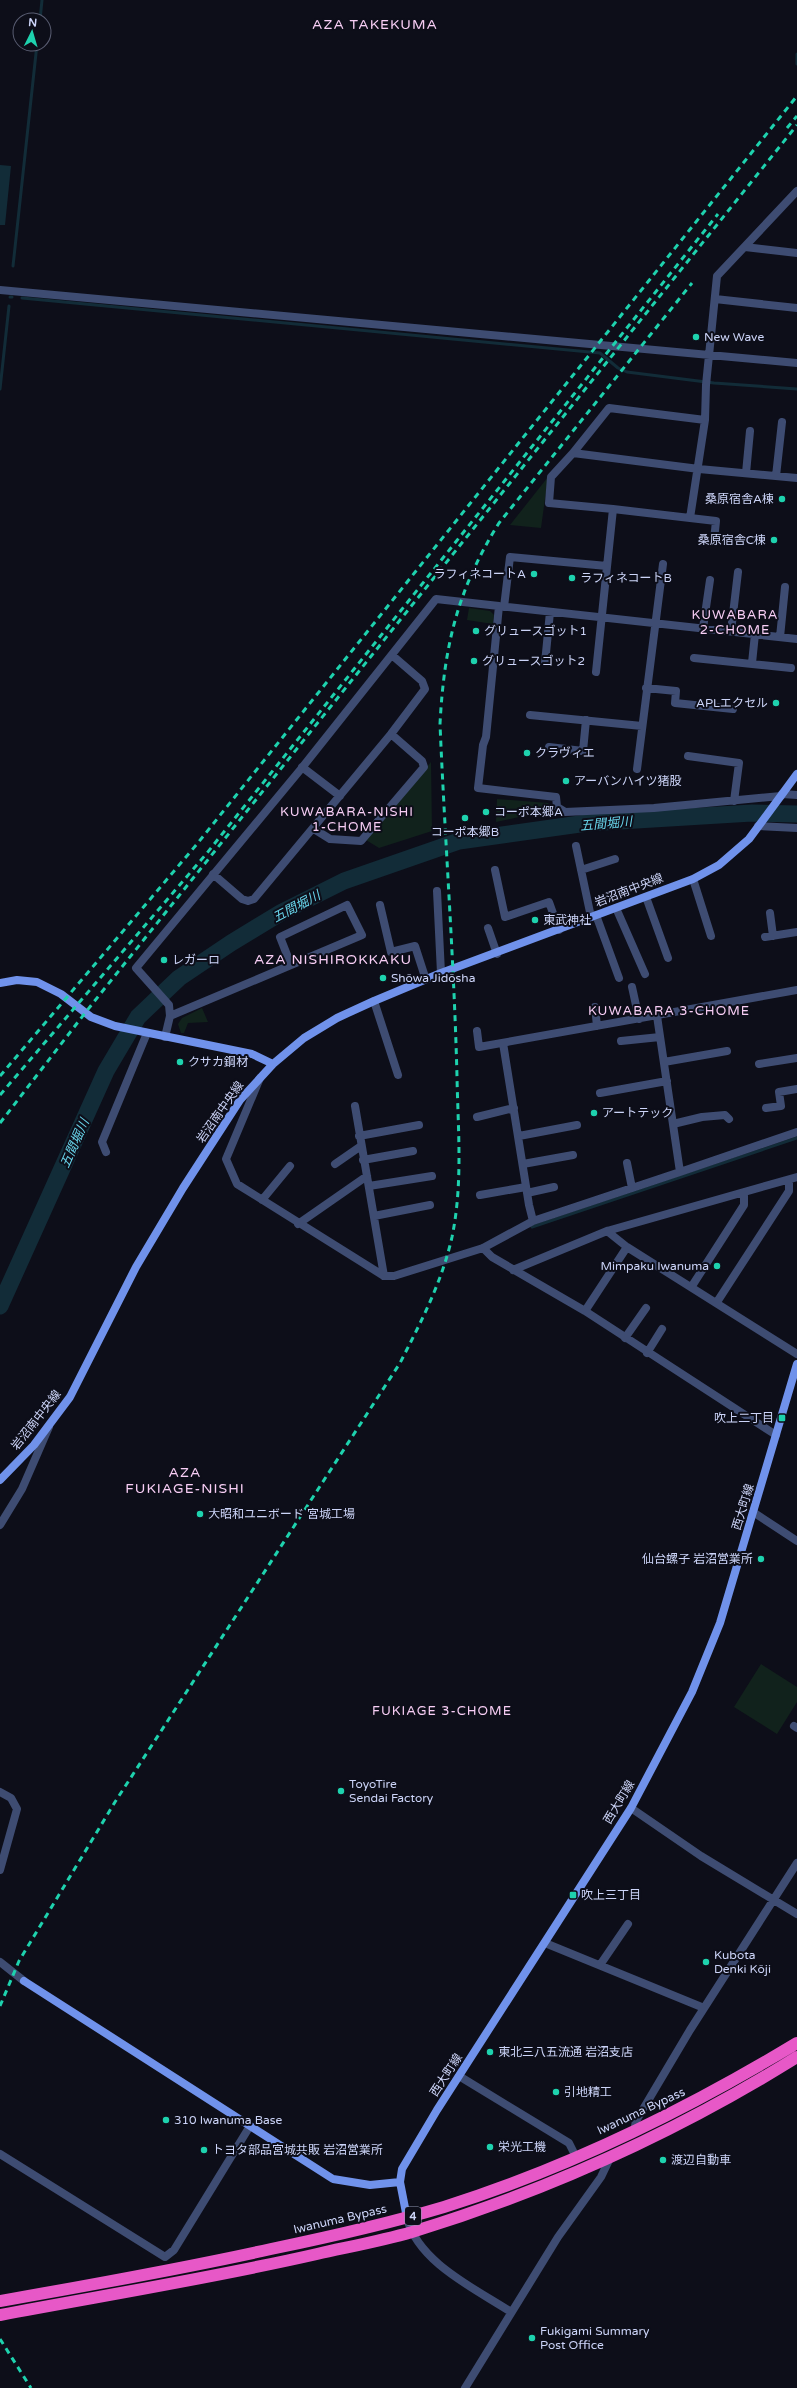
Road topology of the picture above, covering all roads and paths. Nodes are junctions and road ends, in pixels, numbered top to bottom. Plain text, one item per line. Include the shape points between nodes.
1 (797, 191) edge
2 (793, 200) edge
3 (745, 247) junction
4 (797, 253) edge
5 (0, 290) edge
6 (715, 299) junction
7 (797, 308) edge
8 (709, 354) junction
9 (797, 363) edge
10 (705, 420) junction
11 (782, 422) dead end
12 (750, 431) dead end
13 (573, 453) junction
14 (699, 469) junction
15 (746, 473) junction
16 (776, 476) junction
17 (797, 478) edge
18 (613, 509) junction
19 (690, 518) junction
20 (714, 540) dead end
21 (663, 564) dead end
22 (607, 566) junction
23 (738, 572) dead end
24 (710, 580) dead end
25 (785, 587) dead end
26 (501, 607) junction
27 (550, 612) junction
28 (601, 617) junction
29 (654, 623) junction
30 (703, 628) junction
31 (731, 632) junction
32 (755, 634) junction
33 (780, 637) junction
34 (797, 639) edge
35 (393, 656) junction
36 (694, 658) dead end
37 (544, 663) dead end
38 (752, 663) junction
39 (792, 668) dead end
40 (596, 672) dead end
41 (646, 688) junction
42 (732, 709) dead end
43 (530, 715) dead end
44 (586, 720) junction
45 (642, 726) junction
46 (391, 734) junction
47 (549, 747) dead end
48 (688, 756) dead end
49 (302, 767) junction
50 (637, 769) dead end
51 (797, 774) edge
52 (797, 795) edge
53 (340, 796) junction
54 (781, 796) junction
55 (734, 801) junction
56 (760, 824) junction
57 (797, 828) edge
58 (314, 829) junction
59 (576, 846) dead end
60 (615, 859) dead end
61 (496, 870) dead end
62 (581, 870) junction
63 (213, 874) junction
64 (693, 879) junction
65 (437, 891) dead end
66 (646, 897) junction
67 (380, 906) dead end
68 (616, 908) junction
69 (770, 913) dead end
70 (594, 916) junction
71 (488, 928) dead end
72 (559, 930) junction
73 (797, 932) edge
74 (711, 936) dead end
75 (773, 936) junction
76 (765, 937) dead end
77 (497, 954) junction
78 (668, 958) dead end
79 (290, 965) junction
80 (441, 973) junction
81 (645, 974) dead end
82 (619, 978) dead end
83 (426, 980) junction
84 (0, 983) edge
85 (632, 988) dead end
86 (797, 990) edge
87 (374, 1001) junction
88 (595, 1008) dead end
89 (170, 1016) junction
90 (657, 1016) junction
91 (639, 1019) junction
92 (597, 1026) junction
93 (477, 1031) dead end
94 (144, 1033) junction
95 (166, 1037) junction
96 (660, 1037) junction
97 (621, 1041) dead end
98 (503, 1043) junction
99 (727, 1051) dead end
100 (797, 1058) edge
101 (664, 1062) junction
102 (273, 1064) junction
103 (759, 1064) dead end
104 (261, 1076) junction
105 (398, 1076) dead end
106 (667, 1080) junction
107 (797, 1089) edge
108 (600, 1093) dead end
109 (355, 1106) dead end
110 (514, 1108) junction
111 (766, 1108) dead end
112 (477, 1117) dead end
113 (729, 1119) dead end
114 (673, 1124) junction
115 (419, 1125) dead end
116 (577, 1125) dead end
117 (797, 1132) edge
118 (359, 1136) junction
119 (519, 1136) junction
120 (361, 1146) junction
121 (412, 1151) dead end
122 (106, 1152) dead end
123 (573, 1154) dead end
124 (363, 1160) junction
125 (627, 1163) dead end
126 (335, 1164) dead end
127 (523, 1164) junction
128 (290, 1166) dead end
129 (680, 1172) junction
130 (367, 1176) junction
131 (432, 1176) dead end
132 (793, 1179) edge
133 (369, 1186) junction
134 (554, 1187) dead end
135 (632, 1188) junction
136 (527, 1190) junction
137 (744, 1192) junction
138 (480, 1195) dead end
139 (262, 1200) junction
140 (430, 1205) dead end
141 (374, 1216) junction
142 (533, 1221) junction
143 (298, 1224) junction
144 (607, 1231) junction
145 (627, 1247) junction
146 (483, 1248) junction
147 (513, 1270) junction
148 (384, 1276) junction
149 (692, 1286) junction
150 (717, 1302) junction
151 (646, 1308) dead end
152 (585, 1311) junction
153 (662, 1329) dead end
154 (625, 1338) junction
155 (647, 1354) junction
156 (797, 1354) edge
157 (797, 1364) edge
158 (51, 1424) junction
159 (776, 1435) junction
160 (0, 1480) edge
161 (754, 1512) junction
162 (0, 1525) edge
163 (797, 1541) edge
164 (0, 1792) edge
165 (631, 1808) junction
166 (797, 1863) edge
167 (0, 1870) edge
168 (774, 1899) junction
169 (797, 1914) edge
170 (628, 1924) dead end
171 (545, 1943) junction
172 (0, 1962) edge
173 (600, 1965) junction
174 (704, 2008) junction
175 (797, 2043) edge
176 (797, 2057) edge
177 (459, 2076) junction
178 (250, 2126) junction
179 (634, 2131) junction
180 (0, 2154) edge
181 (611, 2156) junction
182 (576, 2157) junction
183 (400, 2182) junction
184 (407, 2218) junction
185 (410, 2232) junction
186 (0, 2301) edge
187 (511, 2312) junction
188 (1, 2315) edge
189 (465, 2388) edge

1 - 2 street
2 - 3 street
3 - 4 street
3 - 6 street via 717,276
5 - 8 street
6 - 7 street
6 - 8 street
8 - 9 street
8 - 10 street
10 - 13 street via 609,408
10 - 14 street
11 - 16 street
12 - 15 street
13 - 14 street
13 - 18 street via 552,477 549,503
14 - 15 street
14 - 19 street
15 - 16 street
16 - 17 street
18 - 19 street
18 - 22 street
19 - 20 street via 716,521
21 - 29 street
22 - 26 street via 510,557
22 - 28 street
23 - 31 street
24 - 30 street
25 - 33 street
26 - 27 street
26 - 35 street via 436,600
26 - 55 street via 478,788 556,797 557,807 565,812
27 - 28 street
27 - 37 street
28 - 29 street
28 - 40 street
29 - 30 street
29 - 41 street
30 - 31 street
31 - 32 street
32 - 33 street
32 - 38 street
33 - 34 street
35 - 46 street via 426,686
35 - 49 street
36 - 38 street
38 - 39 street
41 - 42 street via 676,691 675,703
41 - 45 street
43 - 44 street
44 - 45 street
44 - 47 street via 583,751
45 - 50 street
46 - 53 street
46 - 58 street via 422,761 424,766 361,841 330,839
48 - 55 street via 739,763
49 - 53 street
49 - 63 street
51 - 54 street
52 - 54 street
53 - 58 street
54 - 55 street
54 - 56 street, 岩沼南中央線
56 - 57 street
56 - 64 street, 岩沼南中央線 via 736,852
58 - 63 street via 254,899 242,899
59 - 62 street
60 - 62 street
61 - 72 street via 505,917 549,902
62 - 70 street
63 - 89 street via 136,968 169,1005
64 - 66 street, 岩沼南中央線
64 - 74 street
65 - 80 street
66 - 68 street, 岩沼南中央線
66 - 78 street
67 - 83 street via 390,952 415,946
68 - 70 street, 岩沼南中央線
68 - 81 street
69 - 75 street
70 - 72 street, 岩沼南中央線
70 - 82 street
71 - 77 street
72 - 77 street, 岩沼南中央線
73 - 75 street
75 - 76 street
77 - 80 street, 岩沼南中央線
79 - 79 street via 362,935 347,905 280,937
79 - 89 street
80 - 83 street, 岩沼南中央線
83 - 87 street, 岩沼南中央線
84 - 94 street via 17,980 37,982 61,994 91,1017
85 - 91 street
86 - 90 street
87 - 102 street, 岩沼南中央線 via 337,1018 304,1038
87 - 105 street
88 - 92 street
89 - 95 street
90 - 91 street
90 - 96 street
91 - 92 street
92 - 98 street
93 - 98 street via 479,1047
94 - 95 street
94 - 122 street via 102,1142
95 - 102 street via 252,1054
96 - 97 street
96 - 101 street
98 - 110 street
99 - 101 street
100 - 103 street
101 - 106 street
102 - 104 street, 岩沼南中央線
104 - 139 street via 252,1103 236,1132 226,1159 237,1184
104 - 158 street, 岩沼南中央線 via 240,1100 183,1188 136,1267 70,1397
106 - 108 street
106 - 114 street
107 - 111 street via 779,1092 781,1106
109 - 118 street
110 - 112 street
110 - 119 street
113 - 114 street via 725,1115 702,1117
114 - 129 street
115 - 118 street
116 - 119 street
117 - 129 street
118 - 120 street
119 - 127 street
120 - 124 street
120 - 126 street
121 - 124 street
123 - 127 street
124 - 130 street
125 - 135 street
127 - 136 street
128 - 139 street
129 - 135 street
130 - 133 street
130 - 143 street
131 - 133 street
132 - 137 street
132 - 150 street via 789,1191
133 - 141 street
134 - 136 street
135 - 142 street
136 - 138 street
136 - 142 street
137 - 144 street
137 - 149 street via 744,1205
139 - 143 street
140 - 141 street
141 - 148 street
142 - 146 street
143 - 148 street
144 - 145 street
144 - 147 street
145 - 149 street
145 - 152 street
146 - 147 street
146 - 148 street via 394,1276
147 - 152 street
149 - 150 street
150 - 156 street
151 - 154 street
152 - 154 street
153 - 155 street
154 - 155 street
155 - 159 street
157 - 159 street, 西大町線
158 - 160 street, 岩沼南中央線
158 - 162 street via 22,1489
159 - 161 street, 西大町線
161 - 163 street
161 - 165 street, 西大町線 via 720,1622 692,1692
164 - 167 street via 10,1798 17,1809
165 - 168 street via 701,1856
165 - 171 street, 西大町線
166 - 168 street
168 - 169 street
168 - 174 street
170 - 173 street
171 - 173 street
171 - 177 street, 西大町線
172 - 178 street via 24,1981
173 - 174 street
174 - 179 street via 640,2115
175 - 179 highway, Iwanuma Bypass / 4 via 737,2079
176 - 181 highway, 4 via 695,2115
177 - 182 street via 570,2143
177 - 183 street, 西大町線 via 410,2154 402,2169
178 - 180 street via 174,2250 165,2257
178 - 183 street via 333,2179 370,2185
179 - 182 highway, Iwanuma Bypass / 4
181 - 185 highway, 4 via 492,2204
181 - 187 street via 601,2177 558,2237
182 - 184 highway, Iwanuma Bypass / 4 via 477,2195
183 - 184 street, 西大町線
184 - 185 street
184 - 186 highway, Iwanuma Bypass / 4 via 164,2272
185 - 187 street via 434,2261
185 - 188 highway, 4 via 196,2280
187 - 189 street

